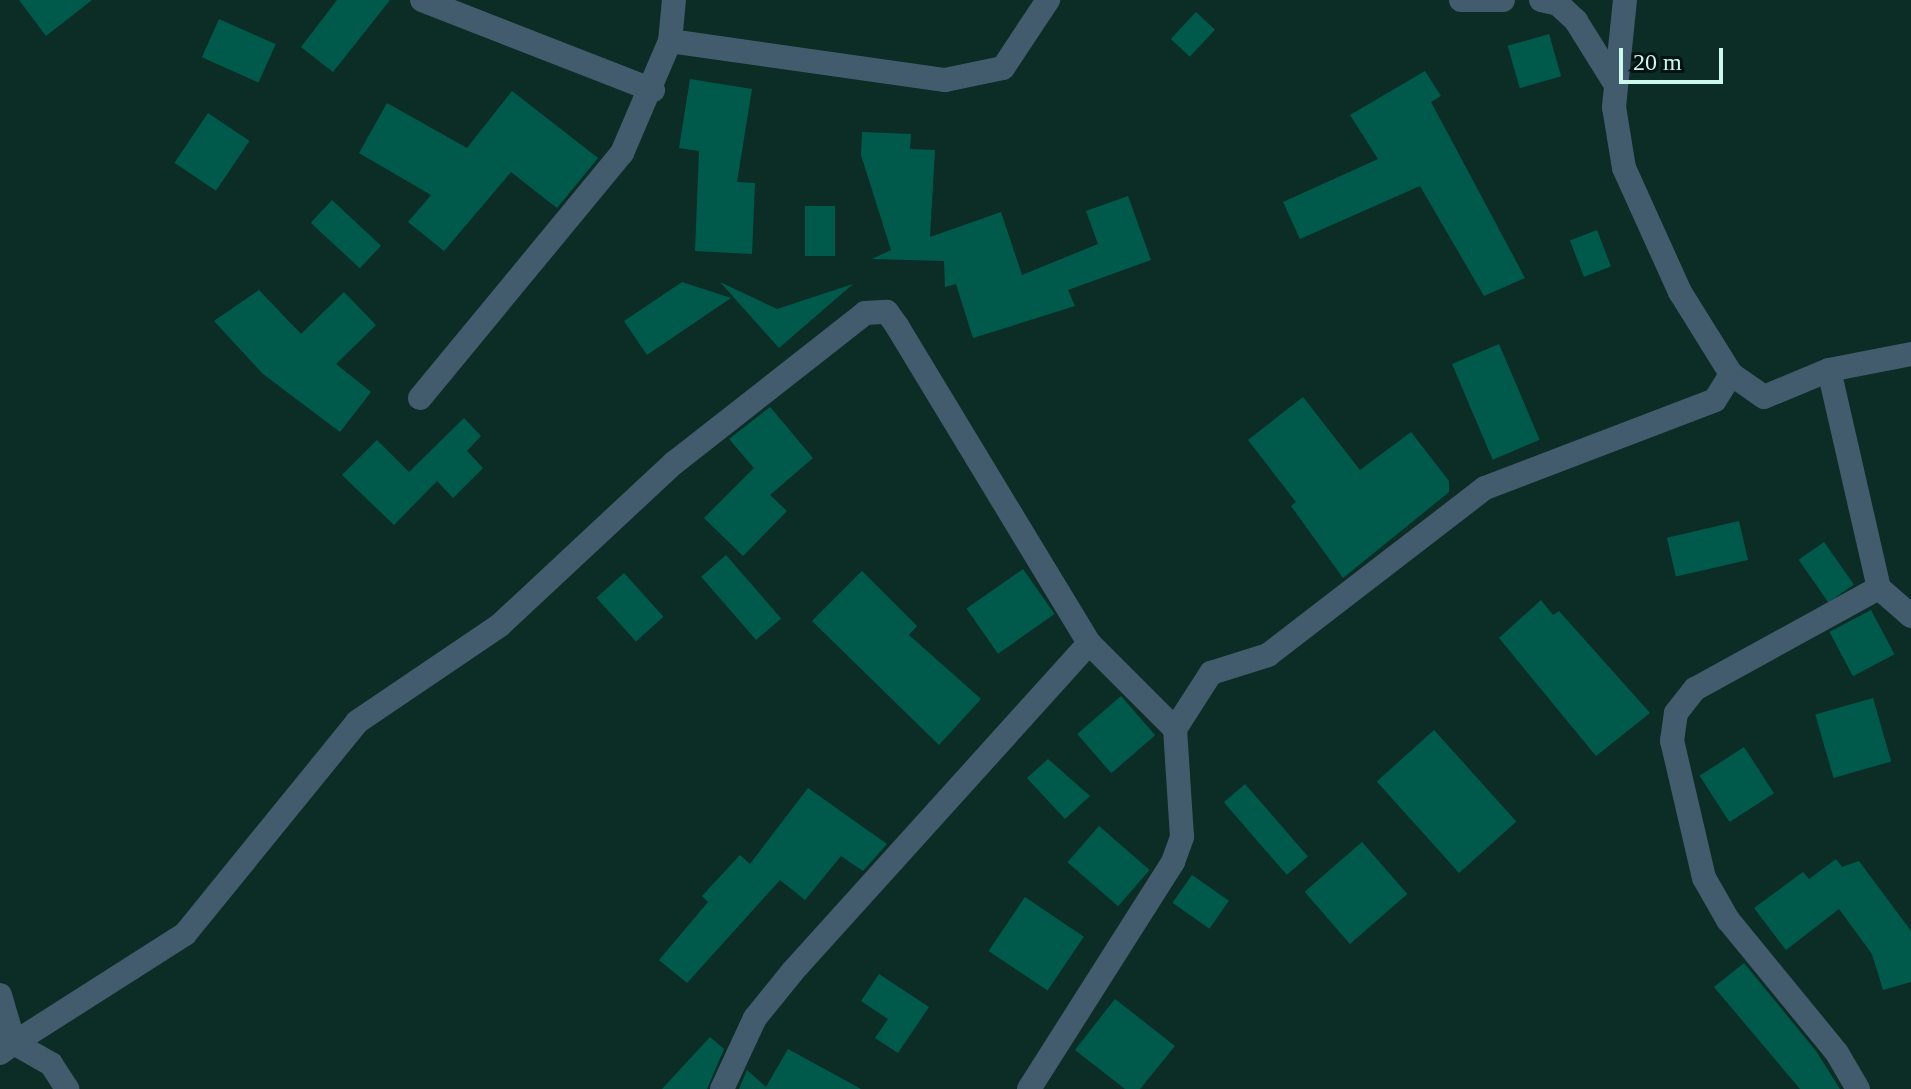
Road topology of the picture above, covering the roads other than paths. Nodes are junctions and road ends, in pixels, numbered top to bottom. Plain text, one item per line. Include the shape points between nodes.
1 (422, 0) edge
2 (674, 0) edge
3 (1048, 0) edge
4 (1461, 0) edge
5 (1503, 0) edge
6 (1541, 0) edge
7 (1625, 0) edge
8 (670, 41) junction
9 (1616, 85) junction
10 (653, 90) junction
11 (1911, 354) edge
12 (1829, 370) junction
13 (1731, 374) junction
14 (420, 398) dead end
15 (1879, 588) junction
16 (1911, 616) edge
17 (1089, 643) junction
18 (1175, 729) junction
19 (0, 995) edge
20 (7, 1048) edge
21 (67, 1089) edge
22 (722, 1089) edge
23 (1029, 1089) edge
24 (1858, 1089) edge

1 - 10 street
2 - 8 street
3 - 8 street via 1003,68 945,80
4 - 5 street
6 - 9 street via 1558,4 1576,21
7 - 9 street
8 - 10 street
9 - 13 street via 1624,168 1680,292
10 - 14 street via 622,153 593,193
11 - 12 street
12 - 13 street via 1764,397
12 - 15 street
13 - 18 street via 1715,400 1485,488 1268,655 1211,673
15 - 16 street
15 - 24 street via 1695,689 1676,713 1672,741 1704,878 1728,920 1837,1053
17 - 18 street
17 - 20 street via 897,326 887,312 865,313 651,482 500,625 357,722 185,934
17 - 22 street via 793,971 755,1018
18 - 23 street via 1182,837 1173,862
19 - 20 street
20 - 21 street via 51,1064

